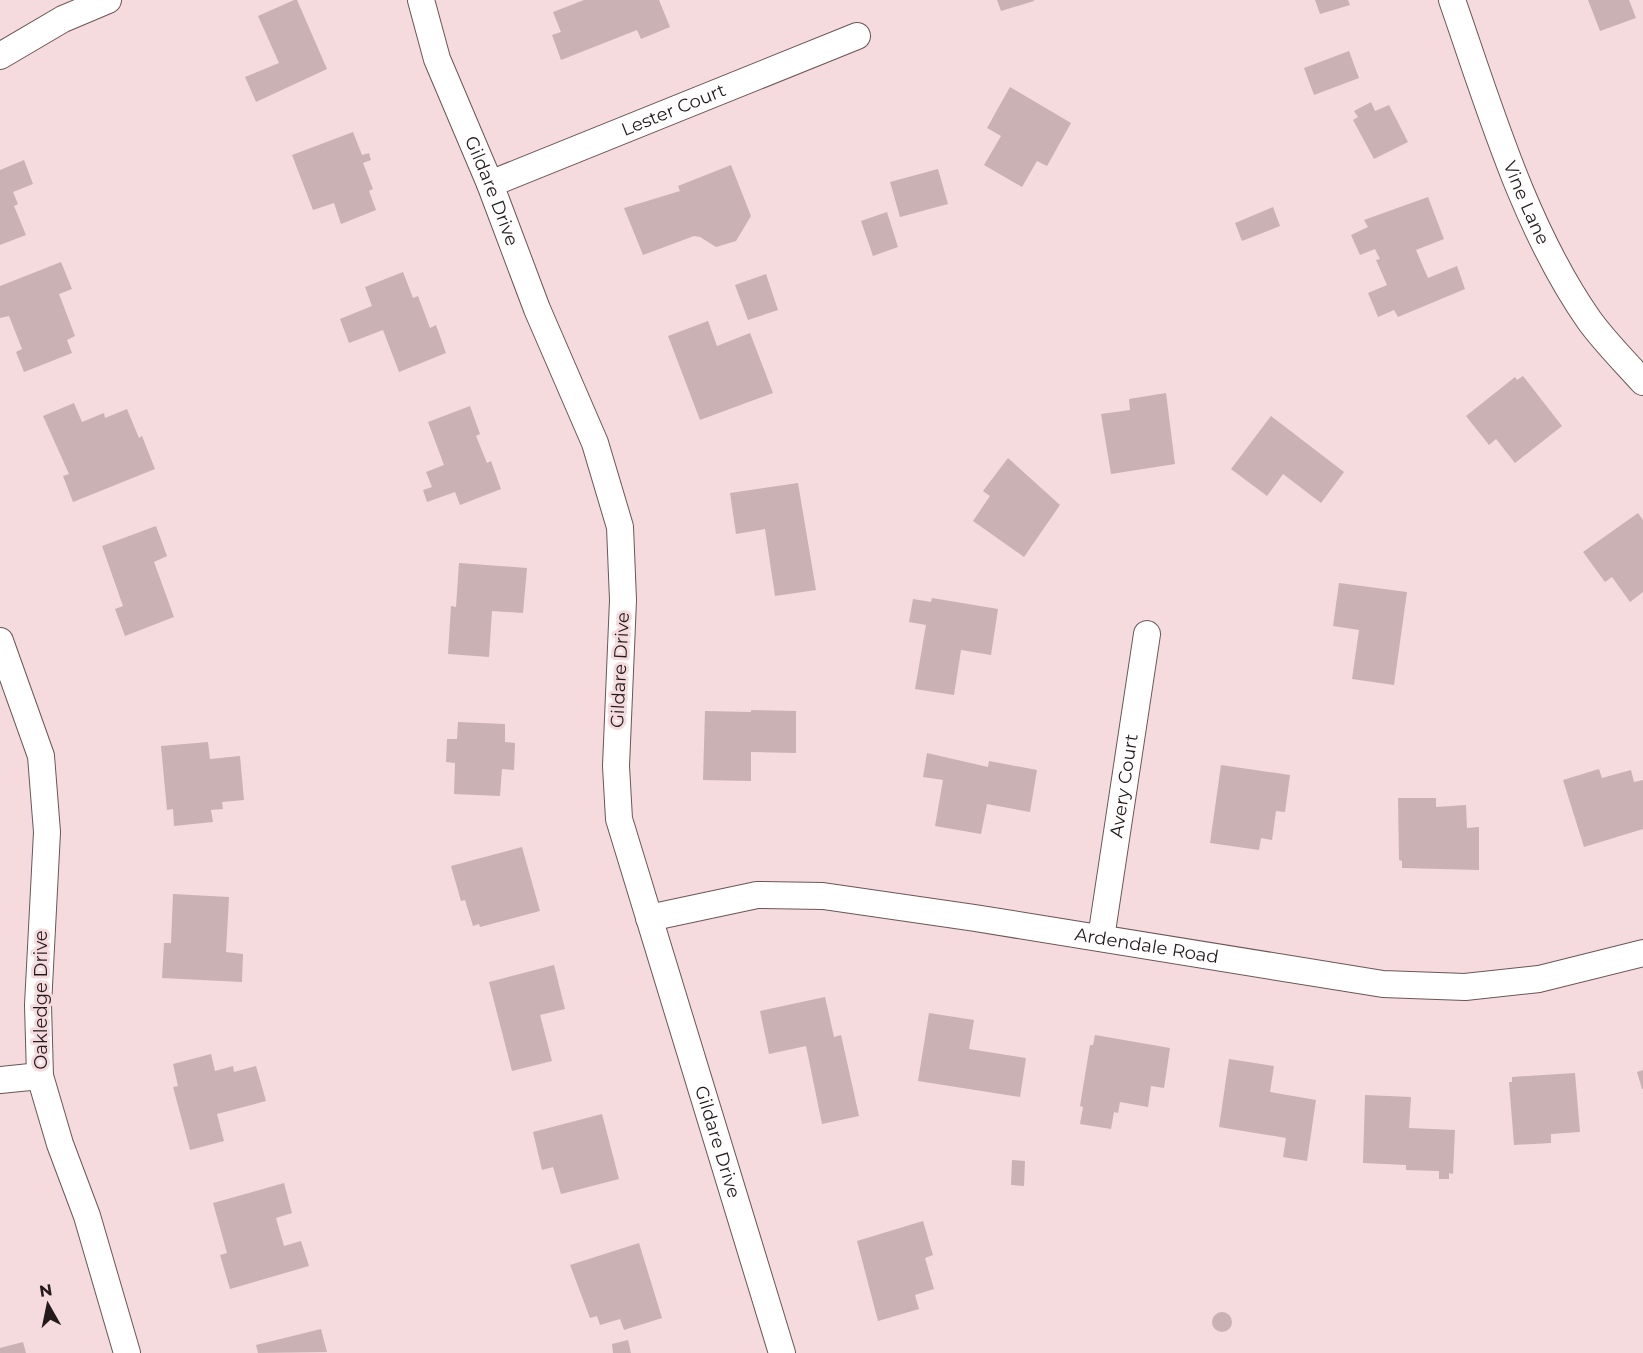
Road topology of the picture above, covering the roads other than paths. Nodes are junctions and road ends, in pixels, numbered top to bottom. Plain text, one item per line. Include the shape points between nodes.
1 (108, 0) edge
2 (421, 0) edge
3 (1452, 0) edge
4 (857, 36) dead end
5 (0, 56) edge
6 (490, 184) junction
7 (1643, 382) edge
8 (1147, 634) dead end
9 (0, 641) edge
10 (649, 918) junction
11 (1101, 938) junction
12 (1643, 953) edge
13 (40, 1076) junction
14 (0, 1080) edge
15 (127, 1353) edge
16 (782, 1353) edge

1 - 5 street via 63,19
2 - 6 street, Gildare Drive via 437,59
3 - 7 street, Vine Lane via 1510,166 1547,247 1589,320
4 - 6 street, Lester Court
6 - 10 street, Gildare Drive via 537,309 595,443 620,527 623,600 616,766 619,819
8 - 11 street, Avery Court
9 - 13 street, Oakledge Drive via 41,756 47,832 38,1005
10 - 11 street, Ardendale Road via 757,895 823,896
10 - 16 street, Gildare Drive
11 - 12 street, Ardendale Road via 1383,984 1465,987 1539,979
13 - 14 street
13 - 15 street, Oakledge Drive

